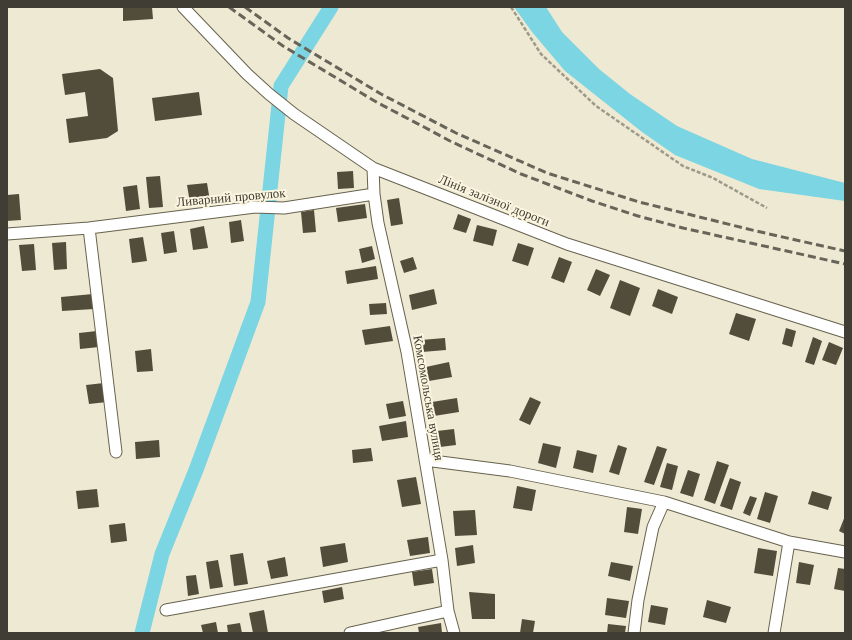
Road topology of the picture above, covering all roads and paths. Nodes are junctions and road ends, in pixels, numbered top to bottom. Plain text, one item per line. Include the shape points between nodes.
1 (183, 7) edge
2 (511, 7) edge
3 (373, 168) junction
4 (374, 194) junction
5 (766, 208) dead end
6 (89, 228) junction
7 (7, 234) edge
8 (845, 332) edge
9 (116, 452) dead end
10 (425, 460) junction
11 (664, 502) junction
12 (789, 542) junction
13 (845, 552) edge
14 (442, 560) junction
15 (166, 610) dead end
16 (448, 611) junction
17 (350, 633) edge
18 (454, 633) edge
19 (634, 633) edge
20 (774, 633) edge

1 - 3 street, Лінія залізної дороги via 269,94
2 - 5 path via 541,54 596,106 683,166 713,178
3 - 4 street, Комсомольська вулиця
3 - 8 street, Лінія залізної дороги via 567,244
4 - 6 street, Ливарний провулок via 284,208 255,207
4 - 10 street, Комсомольська вулиця via 378,223 407,352
6 - 7 street, Ливарний провулок
6 - 9 street
10 - 11 street via 510,471
10 - 14 street, Комсомольська вулиця
11 - 12 street
11 - 19 street via 654,527 638,600
12 - 13 street
12 - 20 street
14 - 15 street
14 - 16 street, Комсомольська вулиця
16 - 17 street
16 - 18 street, Комсомольська вулиця

